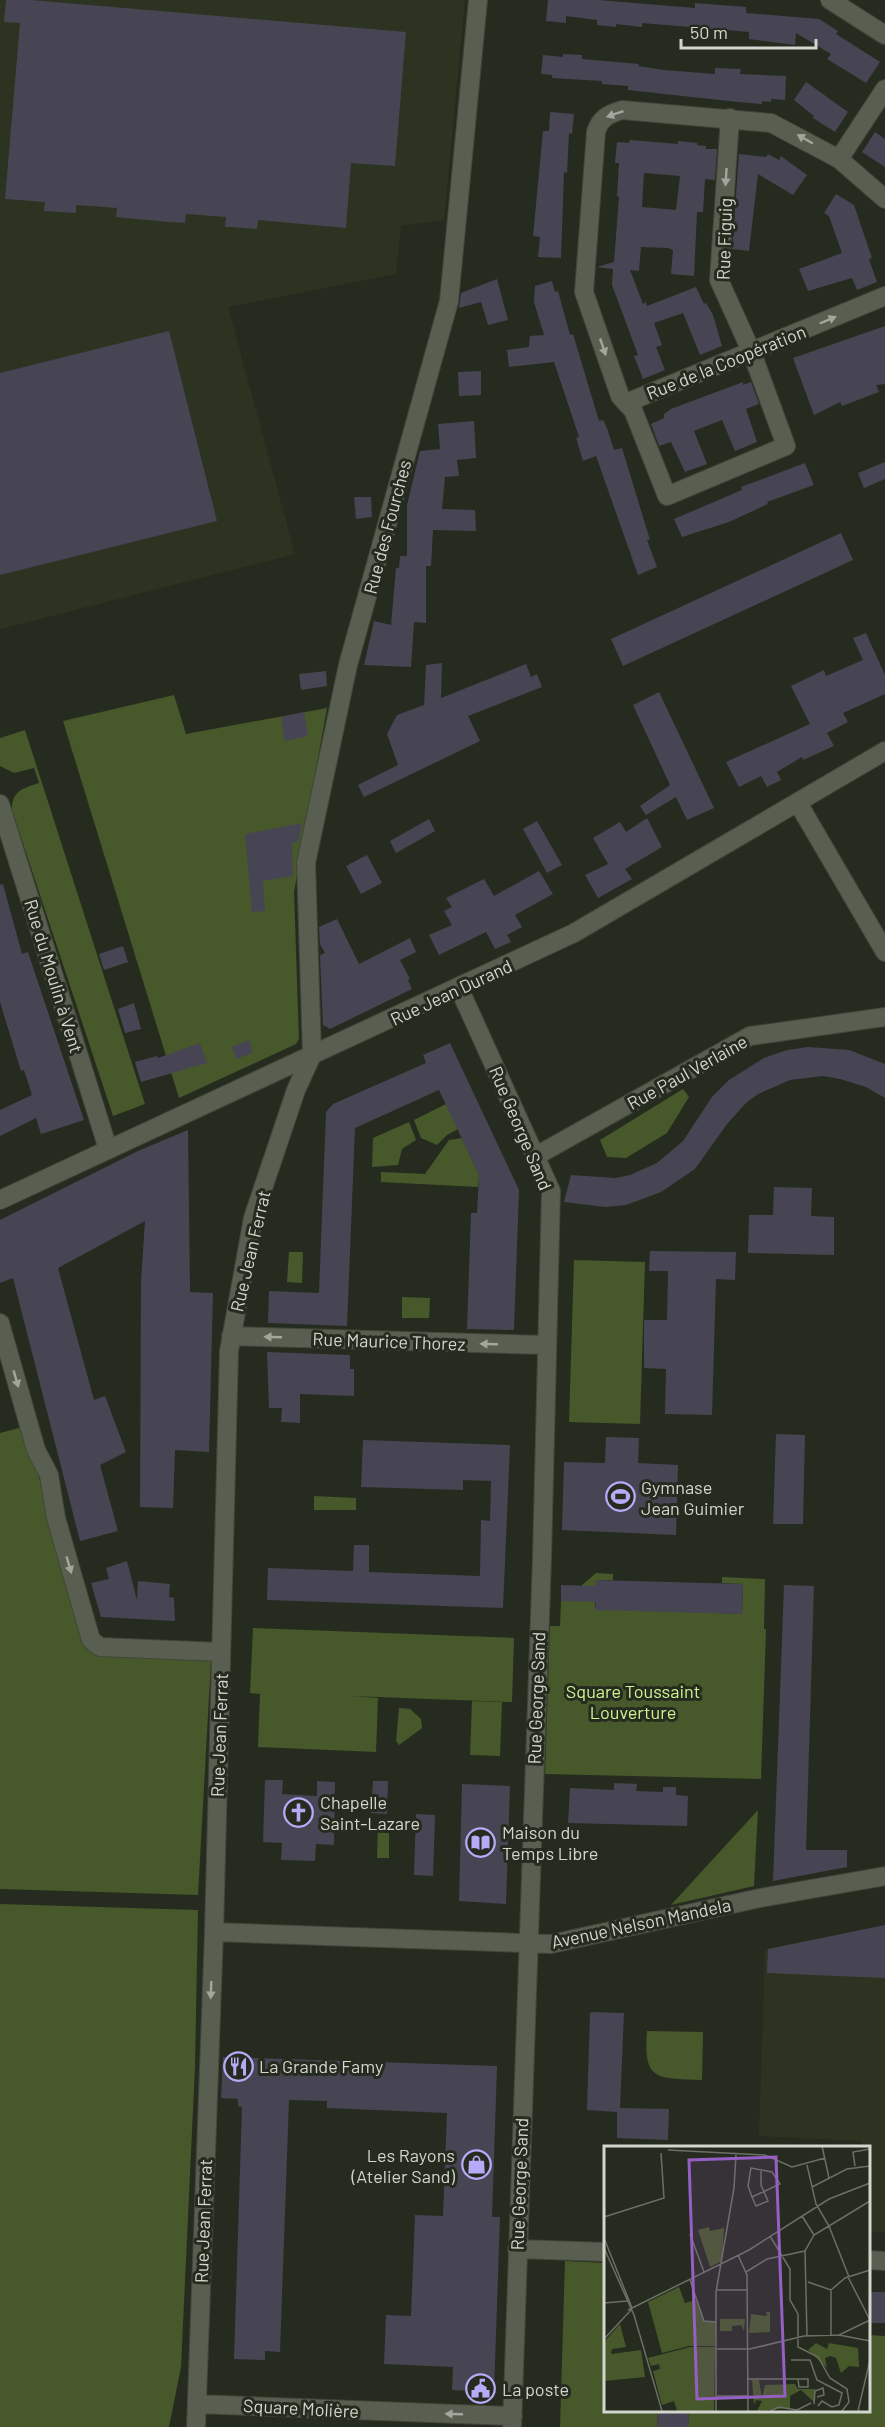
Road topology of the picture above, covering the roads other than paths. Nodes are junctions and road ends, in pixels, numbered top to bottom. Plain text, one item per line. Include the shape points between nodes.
1 (478, 0) edge
2 (830, 0) edge
3 (885, 34) edge
4 (885, 89) edge
5 (730, 118) junction
6 (839, 159) junction
7 (885, 199) edge
8 (885, 296) edge
9 (752, 352) junction
10 (626, 403) junction
11 (885, 751) edge
12 (798, 803) junction
13 (0, 804) edge
14 (885, 952) edge
15 (459, 988) junction
16 (885, 1017) edge
17 (312, 1055) junction
18 (108, 1149) junction
19 (536, 1156) junction
20 (0, 1200) edge
21 (0, 1323) edge
22 (231, 1336) junction
23 (547, 1345) junction
24 (221, 1652) junction
25 (885, 1876) edge
26 (214, 1932) junction
27 (528, 1942) junction
28 (517, 2249) junction
29 (604, 2252) edge
30 (197, 2404) junction
31 (512, 2422) edge
32 (196, 2427) edge

1 - 17 street, Rue des Fourches via 449,301 348,665 306,863
2 - 3 street
4 - 6 street
6 -> 5 street, Rue de la Coopération via 771,123
5 -> 9 street, Rue Figuig via 719,280
5 -> 10 street, Rue de la Coopération via 622,110 609,114 598,124 584,292 620,396
6 - 7 street, Rue de la Coopération
9 -> 8 street, Rue de la Coopération
9 - 10 street, Rue de la Coopération
9 - 10 street, Rue Figuig via 786,446 667,496 633,410
11 - 12 street, Rue Jean Durand
12 - 14 street
12 - 15 street, Rue Jean Durand via 574,933
13 - 18 street, Rue du Moulin à Vent
15 - 17 street, Rue Jean Durand
15 - 19 street, Rue George Sand
16 - 19 street, Rue Paul Verlaine via 750,1036
17 - 18 street, Rue Jean Durand
17 - 22 street, Rue Jean Ferrat via 296,1090 253,1218
18 - 20 street, Rue Jean Durand
19 - 23 street, Rue George Sand via 550,1191
21 -> 24 street via 36,1450 49,1475 56,1518 91,1641 100,1647
23 -> 22 street, Rue Maurice Thorez
22 - 24 street, Rue Jean Ferrat
23 - 27 street, Rue George Sand
24 - 26 street, Rue Jean Ferrat
25 - 27 street, Avenue Nelson Mandela via 760,1898 551,1944
26 - 27 street, Avenue Nelson Mandela
26 -> 30 street, Rue Jean Ferrat
27 - 28 street, Rue George Sand
28 - 29 street
28 - 31 street, Rue George Sand
31 -> 30 street, Square Molière
30 - 32 street, Rue Jean Ferrat

